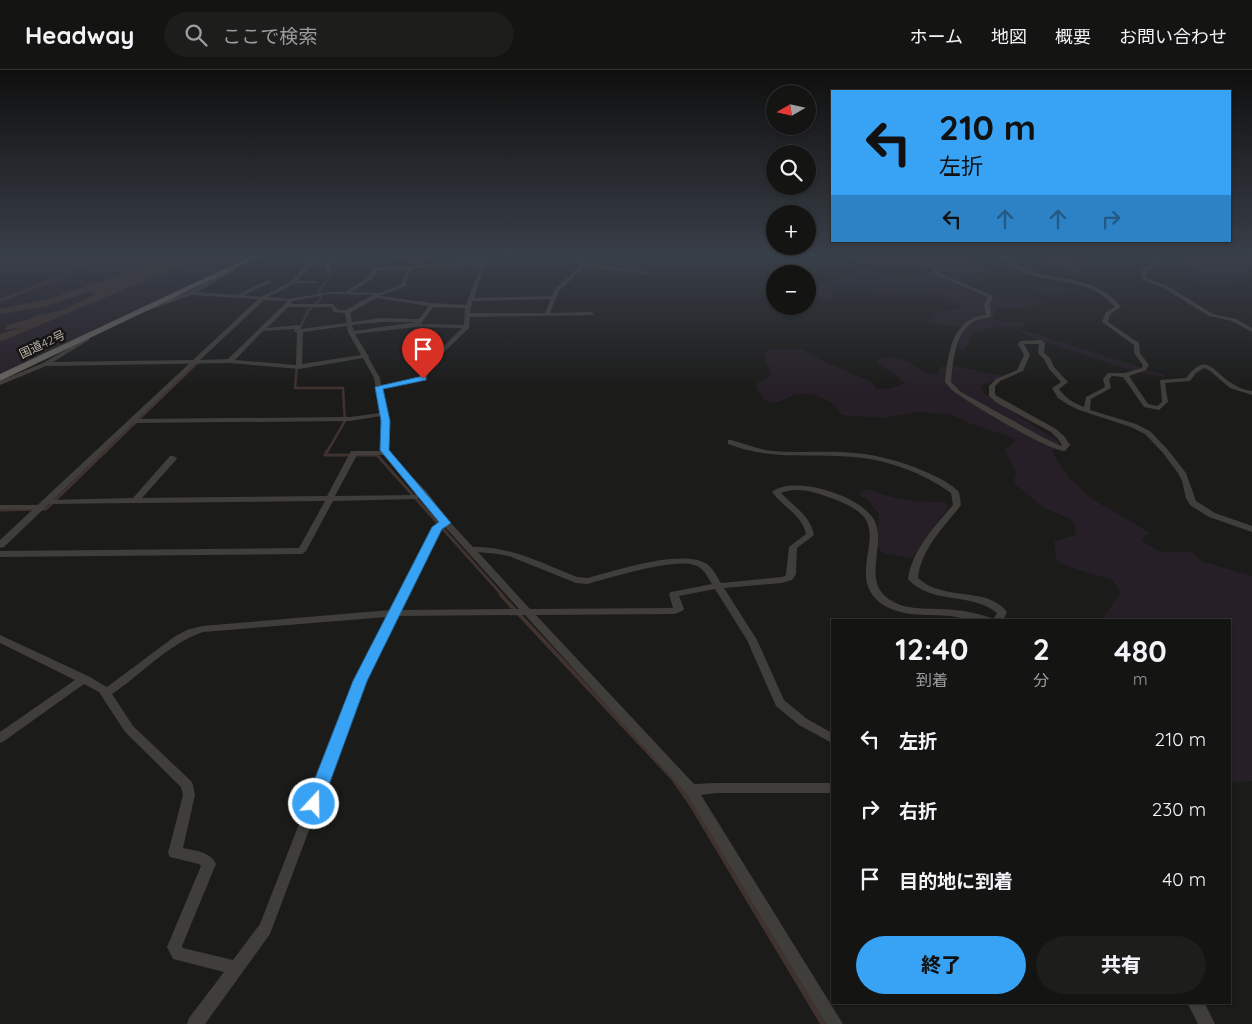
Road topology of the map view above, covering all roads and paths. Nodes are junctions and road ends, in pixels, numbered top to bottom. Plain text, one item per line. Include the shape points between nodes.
1 (470, 300) edge
2 (164, 301) edge
3 (171, 301) edge
4 (260, 301) edge
5 (279, 301) edge
6 (297, 301) edge
7 (367, 301) edge
8 (404, 301) edge
9 (553, 301) edge
10 (989, 301) edge
11 (1113, 301) edge
12 (1188, 301) edge
13 (288, 302) junction
14 (432, 305) junction
15 (468, 307) junction
16 (142, 311) junction
17 (347, 312) junction
18 (547, 314) junction
19 (591, 314) dead end
20 (467, 315) junction
21 (418, 323) junction
22 (349, 324) junction
23 (467, 327) junction
24 (260, 330) junction
25 (1252, 330) edge
26 (300, 331) junction
27 (352, 333) junction
28 (85, 338) junction
29 (366, 356) junction
30 (230, 361) junction
31 (194, 362) junction
32 (45, 364) junction
33 (300, 367) junction
34 (1125, 374) junction
35 (0, 378) edge
36 (0, 382) edge
37 (379, 387) junction
38 (1252, 393) edge
39 (1087, 409) junction
40 (384, 414) junction
41 (132, 421) junction
42 (731, 442) dead end
43 (385, 453) junction
44 (173, 458) dead end
45 (424, 494) junction
46 (329, 498) junction
47 (136, 500) junction
48 (43, 504) junction
49 (0, 507) edge
50 (446, 523) junction
51 (1252, 529) edge
52 (0, 545) edge
53 (471, 550) junction
54 (0, 554) edge
55 (717, 586) junction
56 (527, 611) junction
57 (394, 613) junction
58 (982, 619) edge
59 (998, 619) edge
60 (0, 639) edge
61 (84, 680) junction
62 (106, 693) junction
63 (831, 737) edge
64 (0, 738) edge
65 (831, 788) edge
66 (691, 790) junction
67 (237, 968) junction
68 (1196, 1004) edge
69 (195, 1024) edge
70 (835, 1024) edge
71 (1207, 1024) edge

1 - 15 street
2 - 16 highway, 国道42号
3 - 16 street
4 - 31 street
5 - 13 street
6 - 13 street
7 - 17 street
8 - 14 street
9 - 18 street
10 - 39 street via 990,316 972,320 961,331 952,354 948,382 960,393 1062,449 1066,445 1064,440 992,396 992,386 998,380 1020,371 1027,355 1021,344 1035,340 1043,344 1041,353 1065,382 1055,388 1057,393 1073,406
11 - 34 street via 1118,307 1108,313 1105,322 1138,344 1137,353 1146,365 1144,369
12 - 25 street via 1211,315 1234,320
13 - 17 street via 333,306
13 - 24 street
14 - 15 street
14 - 21 street
15 - 20 street
16 - 28 highway, 国道42号
17 - 22 street
18 - 19 street
18 - 20 street
20 - 23 street
21 - 22 street via 381,320
21 - 23 street
21 - 27 street
22 - 26 street
22 - 27 street
23 - 37 street via 436,358 423,379
24 - 26 street via 296,327
24 - 30 street
26 - 33 street
27 - 29 street
28 - 32 street
28 - 35 highway, 国道42号
29 - 33 street
29 - 37 street
30 - 31 street
30 - 33 street
31 - 32 street
31 - 41 street
32 - 36 street
34 - 38 street via 1150,408 1159,408 1164,402 1162,381 1188,380 1201,366 1214,369 1235,388
34 - 39 street via 1110,374 1106,379 1108,388 1088,398
37 - 40 street
39 - 51 street via 1143,429 1155,438 1185,477 1191,502
40 - 41 street via 350,419
40 - 43 street
41 - 48 street
42 - 59 street via 745,449 778,454 843,454 886,461 915,469 942,482 955,492 957,505 919,558 913,578 922,587 938,594 980,600 997,607 1002,612
43 - 45 street
43 - 46 street via 354,453
44 - 47 street
45 - 46 street via 416,497
45 - 50 street
46 - 47 street
46 - 54 street via 302,552
47 - 48 street
48 - 49 street
48 - 52 street
50 - 53 street
50 - 57 street via 437,527
53 - 55 street via 497,550 512,554 576,580 587,581 665,564 696,562 706,567
53 - 56 street
55 - 56 street via 674,594 679,610 676,611
55 - 58 street via 750,585 789,578 793,547 810,535 810,529 803,516 776,492 804,486 858,508 869,518 874,528 870,579 881,598 913,612
55 - 63 street via 752,640 780,703 802,722
56 - 57 street
56 - 66 street
57 - 62 street via 197,630 177,639 132,677
57 - 67 street via 360,681 271,917
60 - 61 street
61 - 62 street
61 - 64 street
62 - 67 street via 129,728 189,789 175,854 202,858 208,864 174,942 176,953
65 - 66 street
66 - 70 street
67 - 69 street
68 - 71 street

